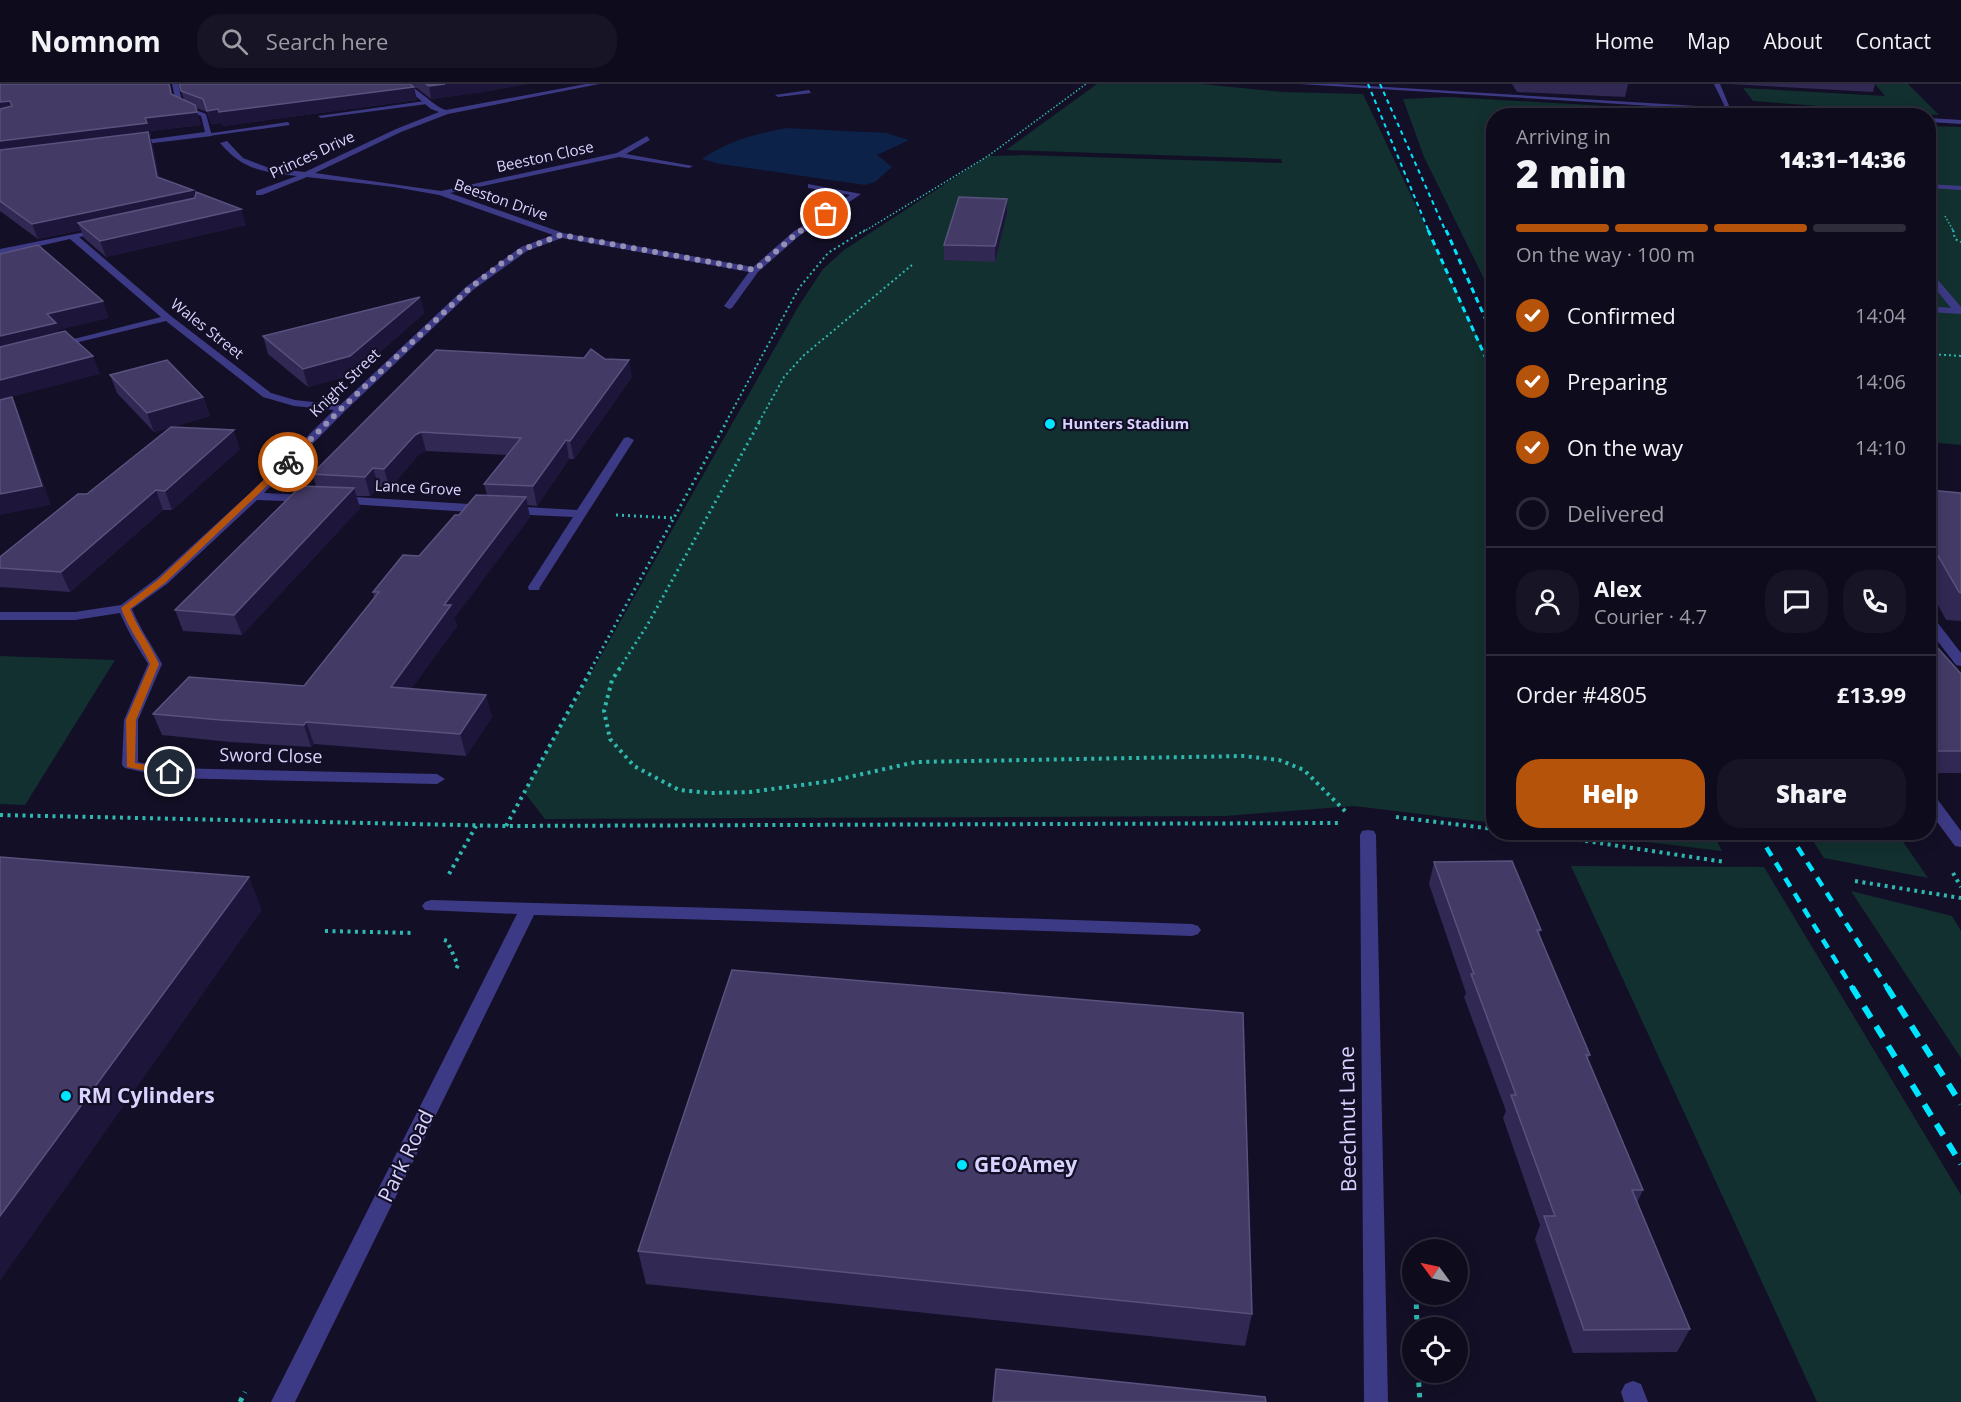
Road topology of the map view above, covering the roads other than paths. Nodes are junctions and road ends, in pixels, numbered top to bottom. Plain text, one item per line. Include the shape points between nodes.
1 (175, 84) edge
2 (404, 84) edge
3 (596, 84) edge
4 (803, 84) edge
5 (1303, 84) edge
6 (1717, 84) edge
7 (809, 92) junction
8 (778, 95) dead end
9 (815, 101) dead end
10 (425, 103) junction
11 (1728, 108) joint
12 (446, 112) junction
13 (321, 116) edge
14 (1936, 120) edge
15 (1961, 122) edge
16 (288, 124) edge
17 (209, 134) junction
18 (647, 138) dead end
19 (224, 143) dead end
20 (116, 146) edge
21 (619, 155) junction
22 (689, 166) dead end
23 (307, 174) junction
24 (811, 186) dead end
25 (1936, 186) edge
26 (866, 188) dead end
27 (1961, 188) edge
28 (259, 193) dead end
29 (441, 194) junction
30 (857, 194) junction
31 (93, 231) edge
32 (561, 235) junction
33 (72, 236) junction
34 (0, 251) edge
35 (755, 270) junction
36 (1936, 283) edge
37 (729, 306) dead end
38 (1936, 309) edge
39 (1960, 311) edge
40 (168, 318) junction
41 (45, 349) edge
42 (342, 408) junction
43 (628, 440) dead end
44 (254, 496) junction
45 (579, 514) junction
46 (534, 587) dead end
47 (125, 608) junction
48 (0, 616) edge
49 (1936, 630) edge
50 (1961, 662) edge
51 (437, 779) dead end
52 (1936, 809) edge
53 (1362, 829) road end
54 (1961, 842) edge
55 (431, 906) road end
56 (528, 909) junction
57 (1192, 930) dead end
58 (283, 1402) edge
59 (1376, 1402) edge

1 - 17 street via 180,105 204,115
2 - 10 street
3 - 12 street, Princes Drive
4 - 7 street
5 - 11 street via 1487,91
6 - 11 street
7 - 8 street
7 - 9 street
10 - 12 street
10 - 13 street
12 - 23 street, Princes Drive
14 - 15 street
16 - 17 street
17 - 20 street
18 - 21 street, Beeston Close
19 - 23 street, Beeston Drive via 252,166
21 - 22 street, Beeston Close
21 - 29 street, Beeston Close
23 - 28 street, Princes Drive
23 - 29 street, Beeston Drive
24 - 30 street
25 - 27 street
26 - 30 street
29 - 32 street, Beeston Drive
30 - 35 street via 796,234
31 - 33 street
32 - 35 street, Beeston Drive
32 - 42 street, Knight Street via 524,249 494,269
33 - 34 street
33 - 40 street, Wales Street
35 - 37 street
36 - 39 street
38 - 39 street
40 - 41 street
40 - 42 street, Wales Street via 267,396
42 - 44 street, Knight Street
43 - 45 street
44 - 45 street, Lance Grove
44 - 47 street, Knight Street via 162,581
45 - 46 street
47 - 48 street, Knight Street via 75,616
47 - 51 street, Sword Close via 155,664 131,720 130,765 170,772
49 - 50 street
52 - 54 street
53 - 59 street, Beechnut Lane
55 - 56 street
56 - 57 street
56 - 58 street, Park Road

